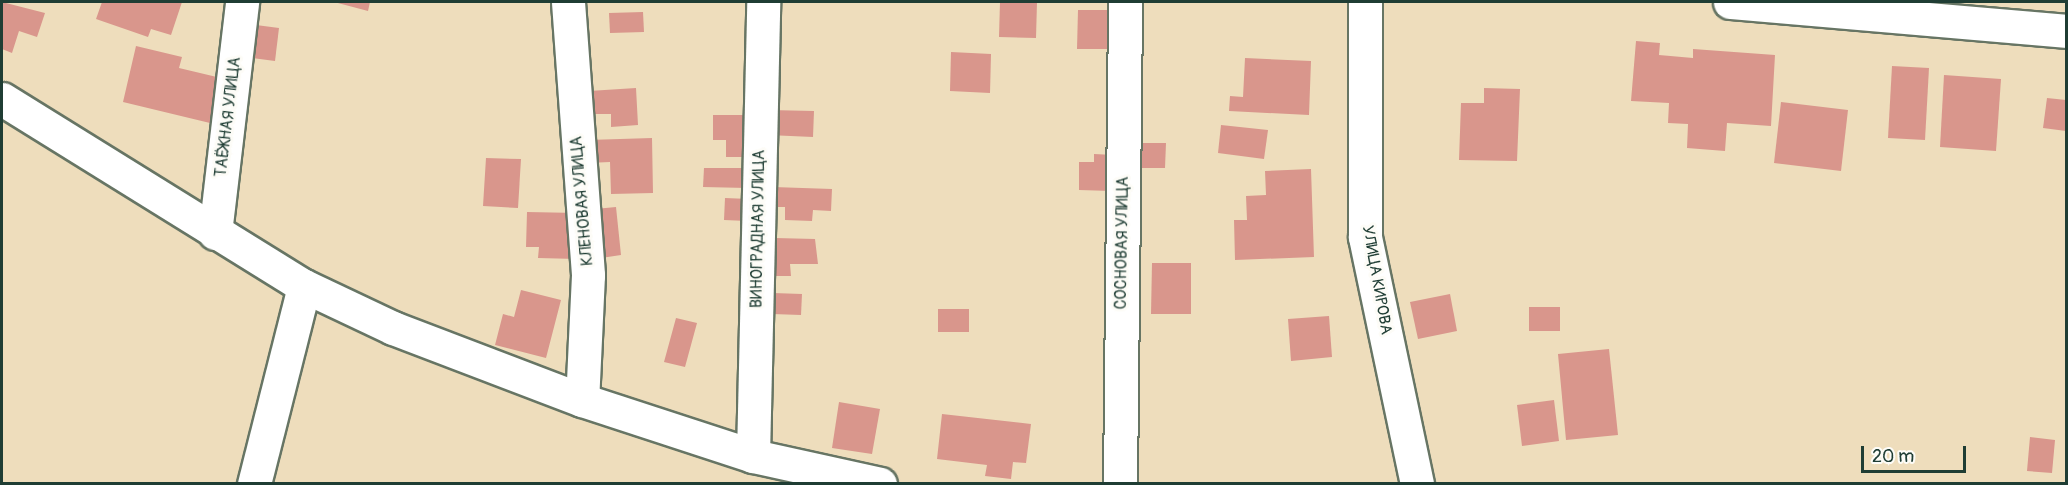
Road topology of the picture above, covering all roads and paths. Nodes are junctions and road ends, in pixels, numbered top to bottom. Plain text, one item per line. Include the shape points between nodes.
1 (242, 2) edge
2 (568, 2) edge
3 (763, 2) edge
4 (1125, 2) edge
5 (1365, 2) edge
6 (1730, 2) edge
7 (2067, 31) edge
8 (2, 99) edge
9 (215, 233) junction
10 (304, 286) junction
11 (582, 400) junction
12 (753, 456) junction
13 (254, 483) edge
14 (880, 483) edge
15 (1120, 483) edge
16 (1417, 483) edge

1 - 9 street, ТАЁЖНАЯ УЛИЦА
2 - 11 street, КЛЕНОВАЯ УЛИЦА via 588,274
3 - 12 street, ВИНОГРАДНАЯ УЛИЦА
4 - 15 street, СОСНОВАЯ УЛИЦА
5 - 16 street, УЛИЦА КИРОВА via 1365,237
6 - 7 street
8 - 9 street
9 - 10 street
10 - 11 street via 393,327
10 - 13 street
11 - 12 street
12 - 14 street

